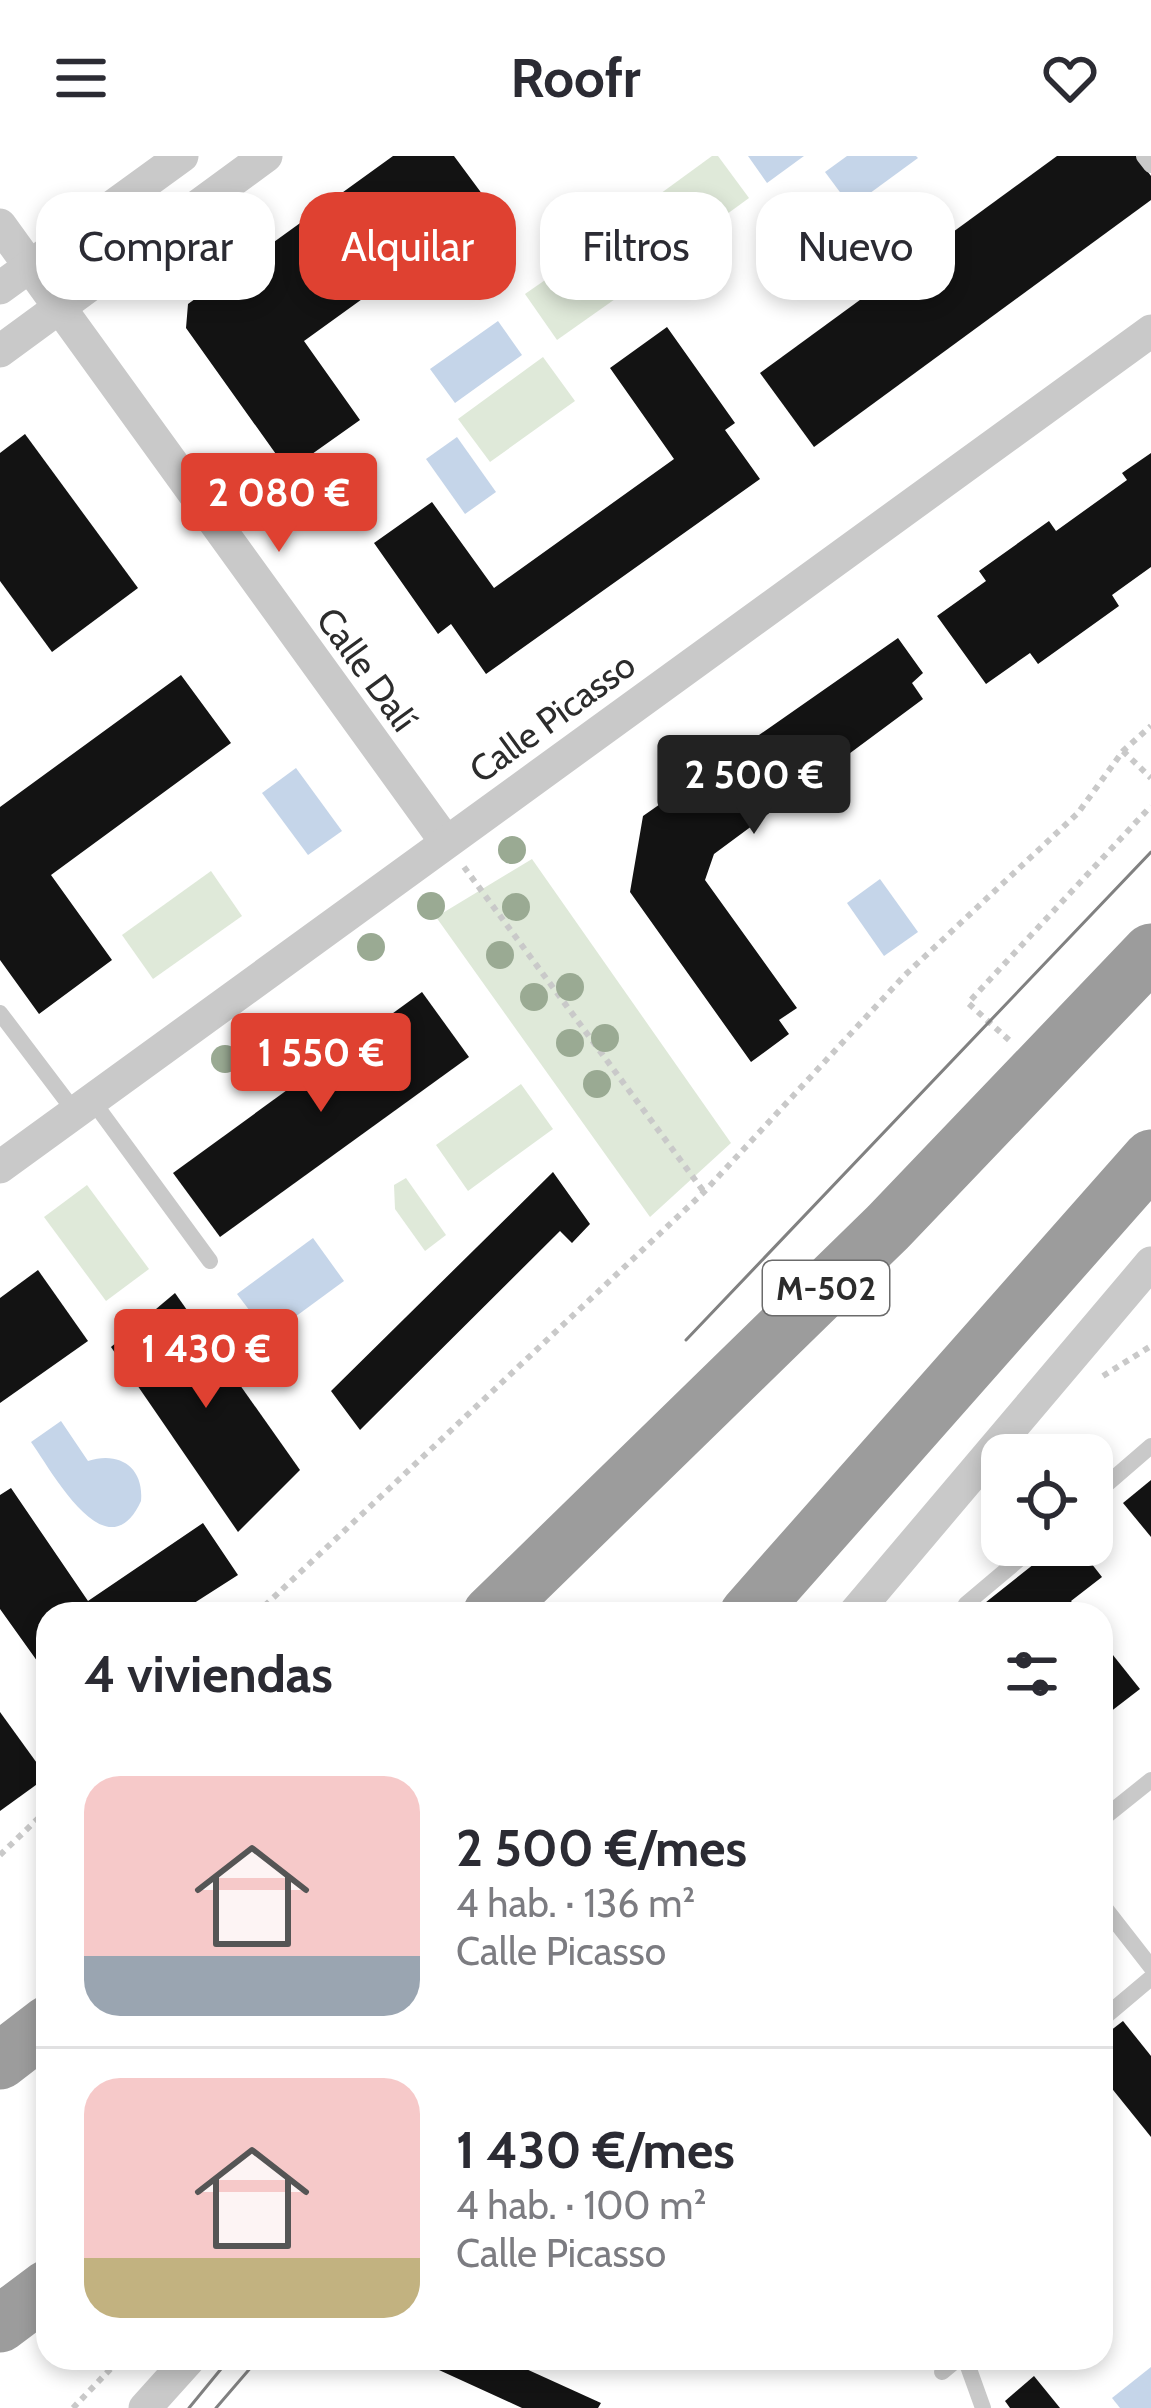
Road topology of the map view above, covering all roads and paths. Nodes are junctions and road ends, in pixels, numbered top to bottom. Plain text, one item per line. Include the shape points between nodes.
1 (182, 156) edge
2 (266, 156) edge
3 (1144, 156) edge
4 (1151, 165) edge
5 (0, 225) edge
6 (29, 267) junction
7 (0, 288) edge
8 (58, 307) junction
9 (1151, 331) edge
10 (0, 351) edge
11 (1151, 726) edge
12 (1123, 751) junction
13 (1151, 778) edge
14 (1151, 806) edge
15 (446, 842) junction
16 (1151, 952) edge
17 (0, 1012) edge
18 (1018, 1049) dead end
19 (84, 1106) junction
20 (1151, 1158) edge
21 (0, 1167) edge
22 (704, 1192) junction
23 (210, 1262) dead end
24 (1151, 1263) edge
25 (1151, 1446) edge
26 (1113, 1479) edge
27 (1011, 1566) edge
28 (269, 1602) edge
29 (503, 1602) edge
30 (759, 1602) edge
31 (864, 1602) edge
32 (968, 1602) edge
33 (1151, 1780) edge
34 (1113, 1810) edge
35 (36, 1821) edge
36 (0, 1855) edge
37 (1113, 1918) edge
38 (1151, 1966) edge
39 (1151, 1978) edge
40 (1113, 2010) edge
41 (36, 2033) edge
42 (0, 2061) edge
43 (36, 2297) edge
44 (0, 2324) edge
45 (109, 2370) edge
46 (179, 2370) edge
47 (945, 2370) edge
48 (967, 2370) edge
49 (942, 2372) dead end
50 (73, 2408) edge
51 (145, 2408) edge
52 (983, 2408) edge

1 - 6 street
2 - 8 street
3 - 4 lane
5 - 6 street, Calle Dalí
6 - 7 street
6 - 8 street, Calle Dalí
8 - 10 street
8 - 15 street, Calle Dalí
9 - 15 street, Calle Picasso
11 - 12 path
12 - 13 path
12 - 22 path via 1078,813 905,975
14 - 18 path via 968,1003
15 - 19 street, Calle Picasso
15 - 22 path
16 - 29 highway, M-502 via 888,1227
17 - 19 lane
19 - 21 street, Calle Picasso
19 - 23 lane
20 - 30 highway
22 - 28 path
24 - 31 street
25 - 26 lane
27 - 32 lane
33 - 34 lane
35 - 36 path
37 - 38 lane
39 - 40 lane
41 - 42 highway
43 - 44 highway
45 - 50 path
46 - 51 street
47 - 49 lane
48 - 52 lane

